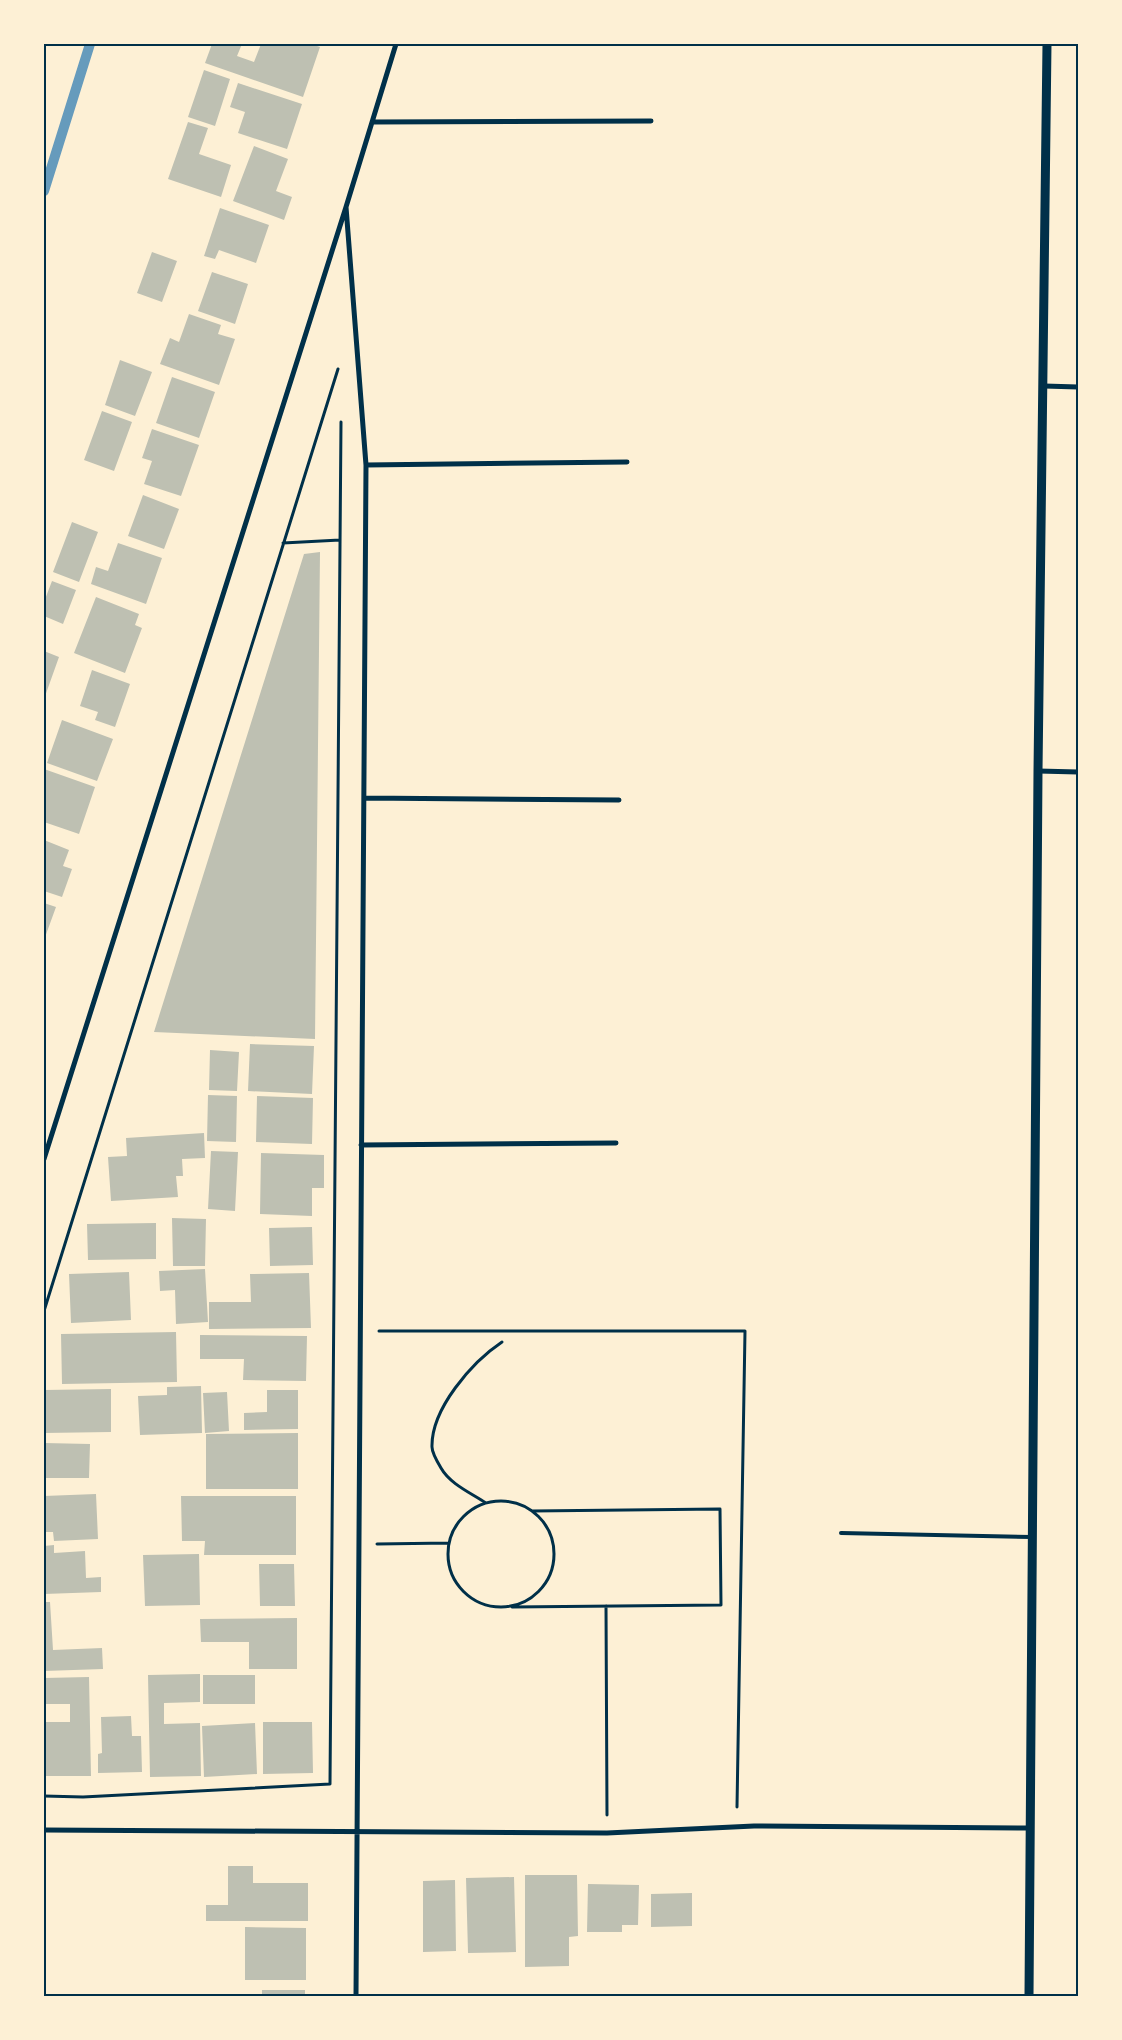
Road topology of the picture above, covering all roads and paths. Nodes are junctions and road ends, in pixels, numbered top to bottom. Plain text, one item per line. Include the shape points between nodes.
1 (396, 44) edge
2 (1047, 44) edge
3 (651, 121) dead end
4 (372, 122) junction
5 (346, 207) junction
6 (342, 376) dead end
7 (1044, 386) junction
8 (1078, 387) edge
9 (342, 415) dead end
10 (627, 462) dead end
11 (366, 465) junction
12 (340, 540) junction
13 (283, 543) junction
14 (1038, 771) junction
15 (1078, 772) edge
16 (364, 798) junction
17 (620, 800) dead end
18 (616, 1143) dead end
19 (361, 1145) junction
20 (44, 1159) edge
21 (44, 1311) edge
22 (359, 1331) junction
23 (502, 1342) dead end
24 (486, 1503) junction
25 (532, 1511) junction
26 (841, 1532) dead end
27 (1032, 1537) junction
28 (449, 1543) junction
29 (358, 1544) junction
30 (606, 1606) junction
31 (512, 1607) junction
32 (44, 1796) edge
33 (737, 1827) junction
34 (1031, 1828) junction
35 (44, 1830) edge
36 (607, 1833) junction
37 (359, 1834) junction
38 (356, 1996) edge
39 (1029, 1996) edge

1 - 4 street
2 - 7 street
3 - 4 street
4 - 5 street
5 - 11 street
5 - 20 street
6 - 13 path via 340,366
7 - 8 street
7 - 14 street
9 - 12 path
10 - 11 street
11 - 16 street
12 - 13 path
12 - 32 path via 330,1784 83,1797
13 - 21 path
14 - 15 street
14 - 27 street
16 - 17 street
16 - 19 street
18 - 19 street
19 - 22 street
22 - 29 street
22 - 33 path via 745,1331
23 - 24 path via 486,1352 450,1395 436,1422 432,1448 441,1469 456,1484
24 - 25 path via 503,1501
24 - 28 path via 462,1518
25 - 30 path via 720,1509 721,1605
25 - 31 path via 545,1524 552,1539 554,1557 551,1574 542,1589 529,1600
26 - 27 lane
27 - 34 street
28 - 29 path
28 - 31 path via 448,1561 453,1578 464,1592 495,1608
29 - 37 street
30 - 31 path
30 - 36 path
33 - 34 street
33 - 36 street
34 - 39 street
35 - 37 street
36 - 37 street
37 - 38 street

